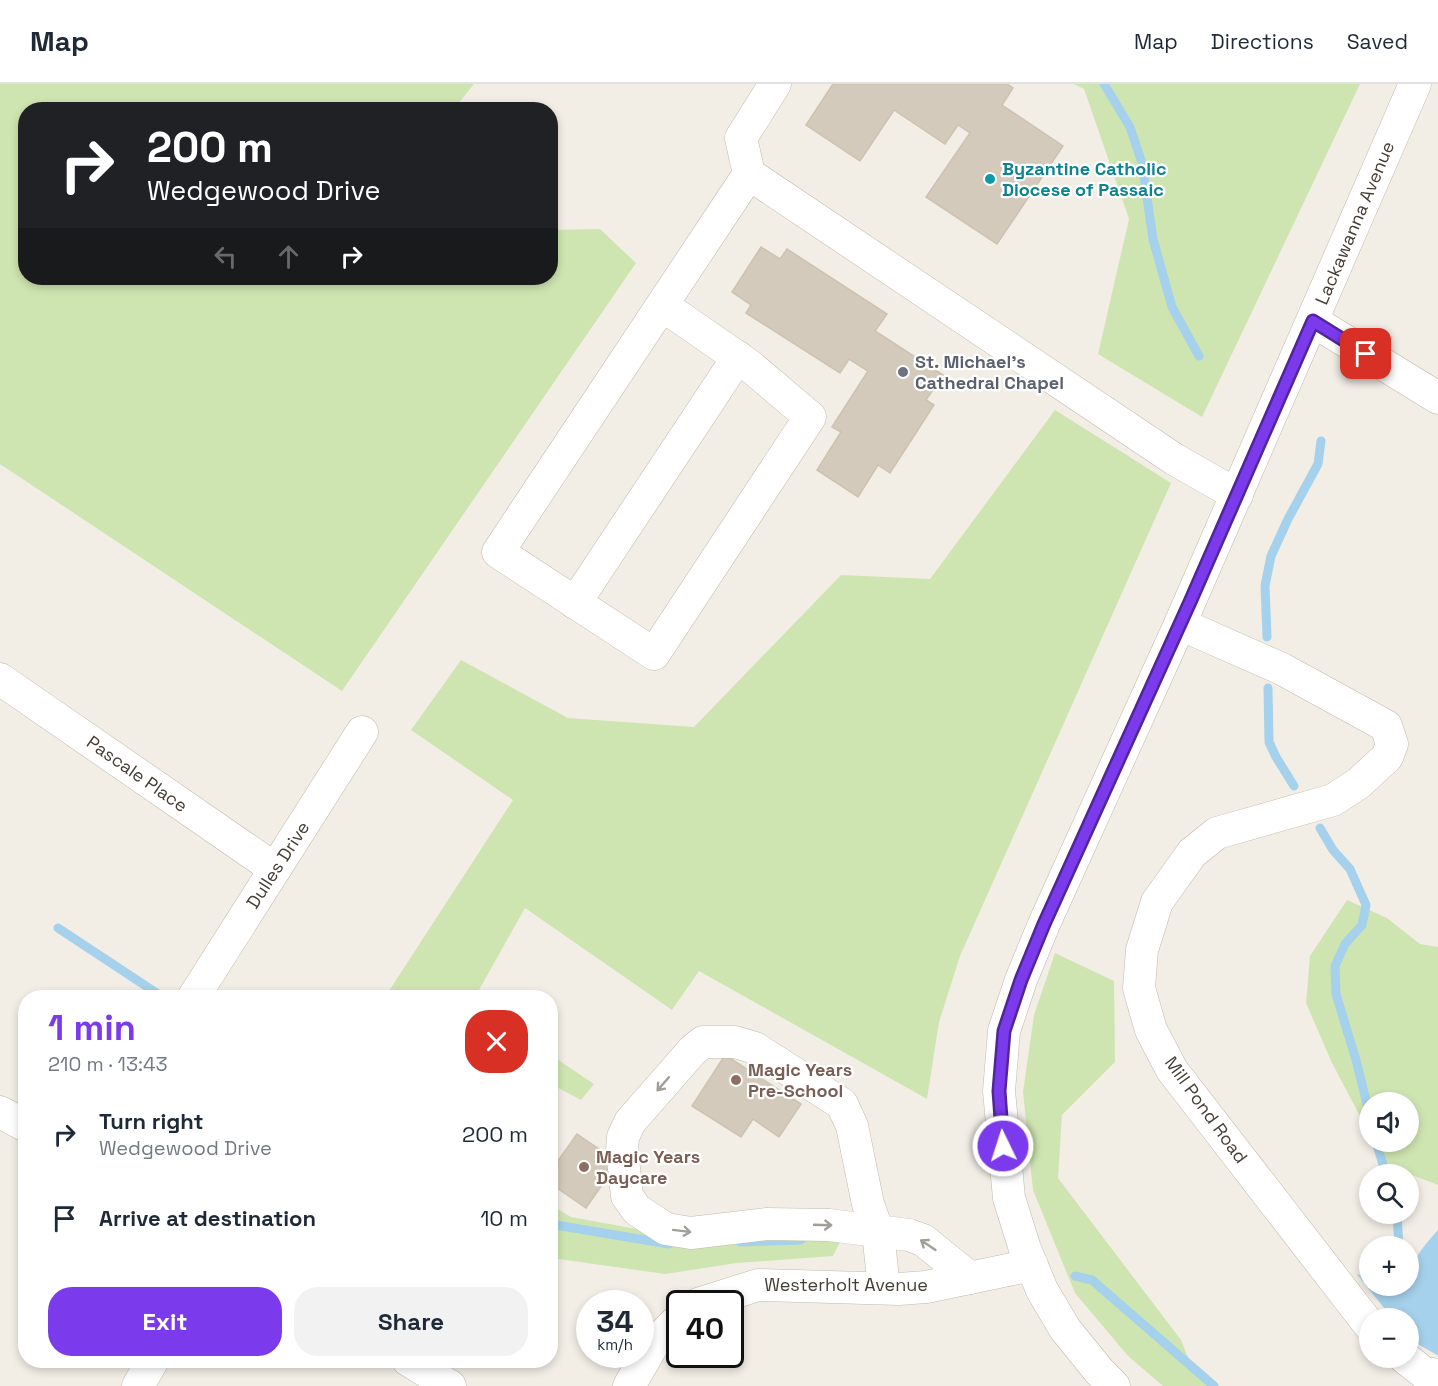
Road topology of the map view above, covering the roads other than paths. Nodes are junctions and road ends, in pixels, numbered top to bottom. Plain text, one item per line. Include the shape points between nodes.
1 (775, 84) edge
2 (1415, 84) edge
3 (749, 174) junction
4 (662, 305) junction
5 (1313, 321) junction
6 (738, 357) junction
7 (1438, 398) edge
8 (1237, 495) junction
9 (575, 603) junction
10 (1180, 624) junction
11 (0, 679) edge
12 (363, 732) dead end
13 (275, 869) junction
14 (198, 990) edge
15 (0, 1112) edge
16 (18, 1122) edge
17 (878, 1232) junction
18 (1032, 1265) junction
19 (970, 1278) junction
20 (884, 1288) junction
21 (742, 1290) edge
22 (1359, 1312) edge
23 (666, 1332) edge
24 (148, 1368) edge
25 (421, 1368) edge
26 (1418, 1368) edge
27 (1438, 1375) edge
28 (138, 1386) edge
29 (450, 1386) edge
30 (629, 1386) edge
31 (1114, 1386) edge

1 - 3 street via 741,138
2 - 5 street, Lackawanna Avenue
3 - 4 street
3 - 8 street via 1174,459
4 - 6 street
4 - 9 street via 498,552
5 - 7 street
5 - 8 street, Lackawanna Avenue
6 - 9 street
6 - 9 street via 810,417 654,654
8 - 10 street, Lackawanna Avenue
10 - 18 street, Lackawanna Avenue via 1044,924 1004,1031 999,1091 1009,1198
10 - 22 street, Mill Pond Road via 1282,669 1386,726 1392,744 1387,757 1366,777 1333,800 1217,833 1192,853 1157,903 1142,950 1139,988 1151,1030 1172,1070
11 - 13 street, Pascale Place
12 - 13 street, Dulles Drive
13 - 14 street, Dulles Drive
15 - 16 street
17 -> 17 street via 867,1204 852,1126 842,1104 755,1048 735,1042 703,1042 630,1122 623,1137 627,1196 637,1210 666,1229 691,1233 767,1224 829,1225
19 -> 17 street via 923,1240
17 - 20 street
18 - 19 street, Westerholt Avenue
18 - 31 street, Lackawanna Avenue via 1065,1329
19 - 20 street, Westerholt Avenue via 926,1287
20 - 21 street, Westerholt Avenue via 758,1285
23 - 30 street via 653,1345
24 - 28 street
25 - 29 street
26 - 27 street

